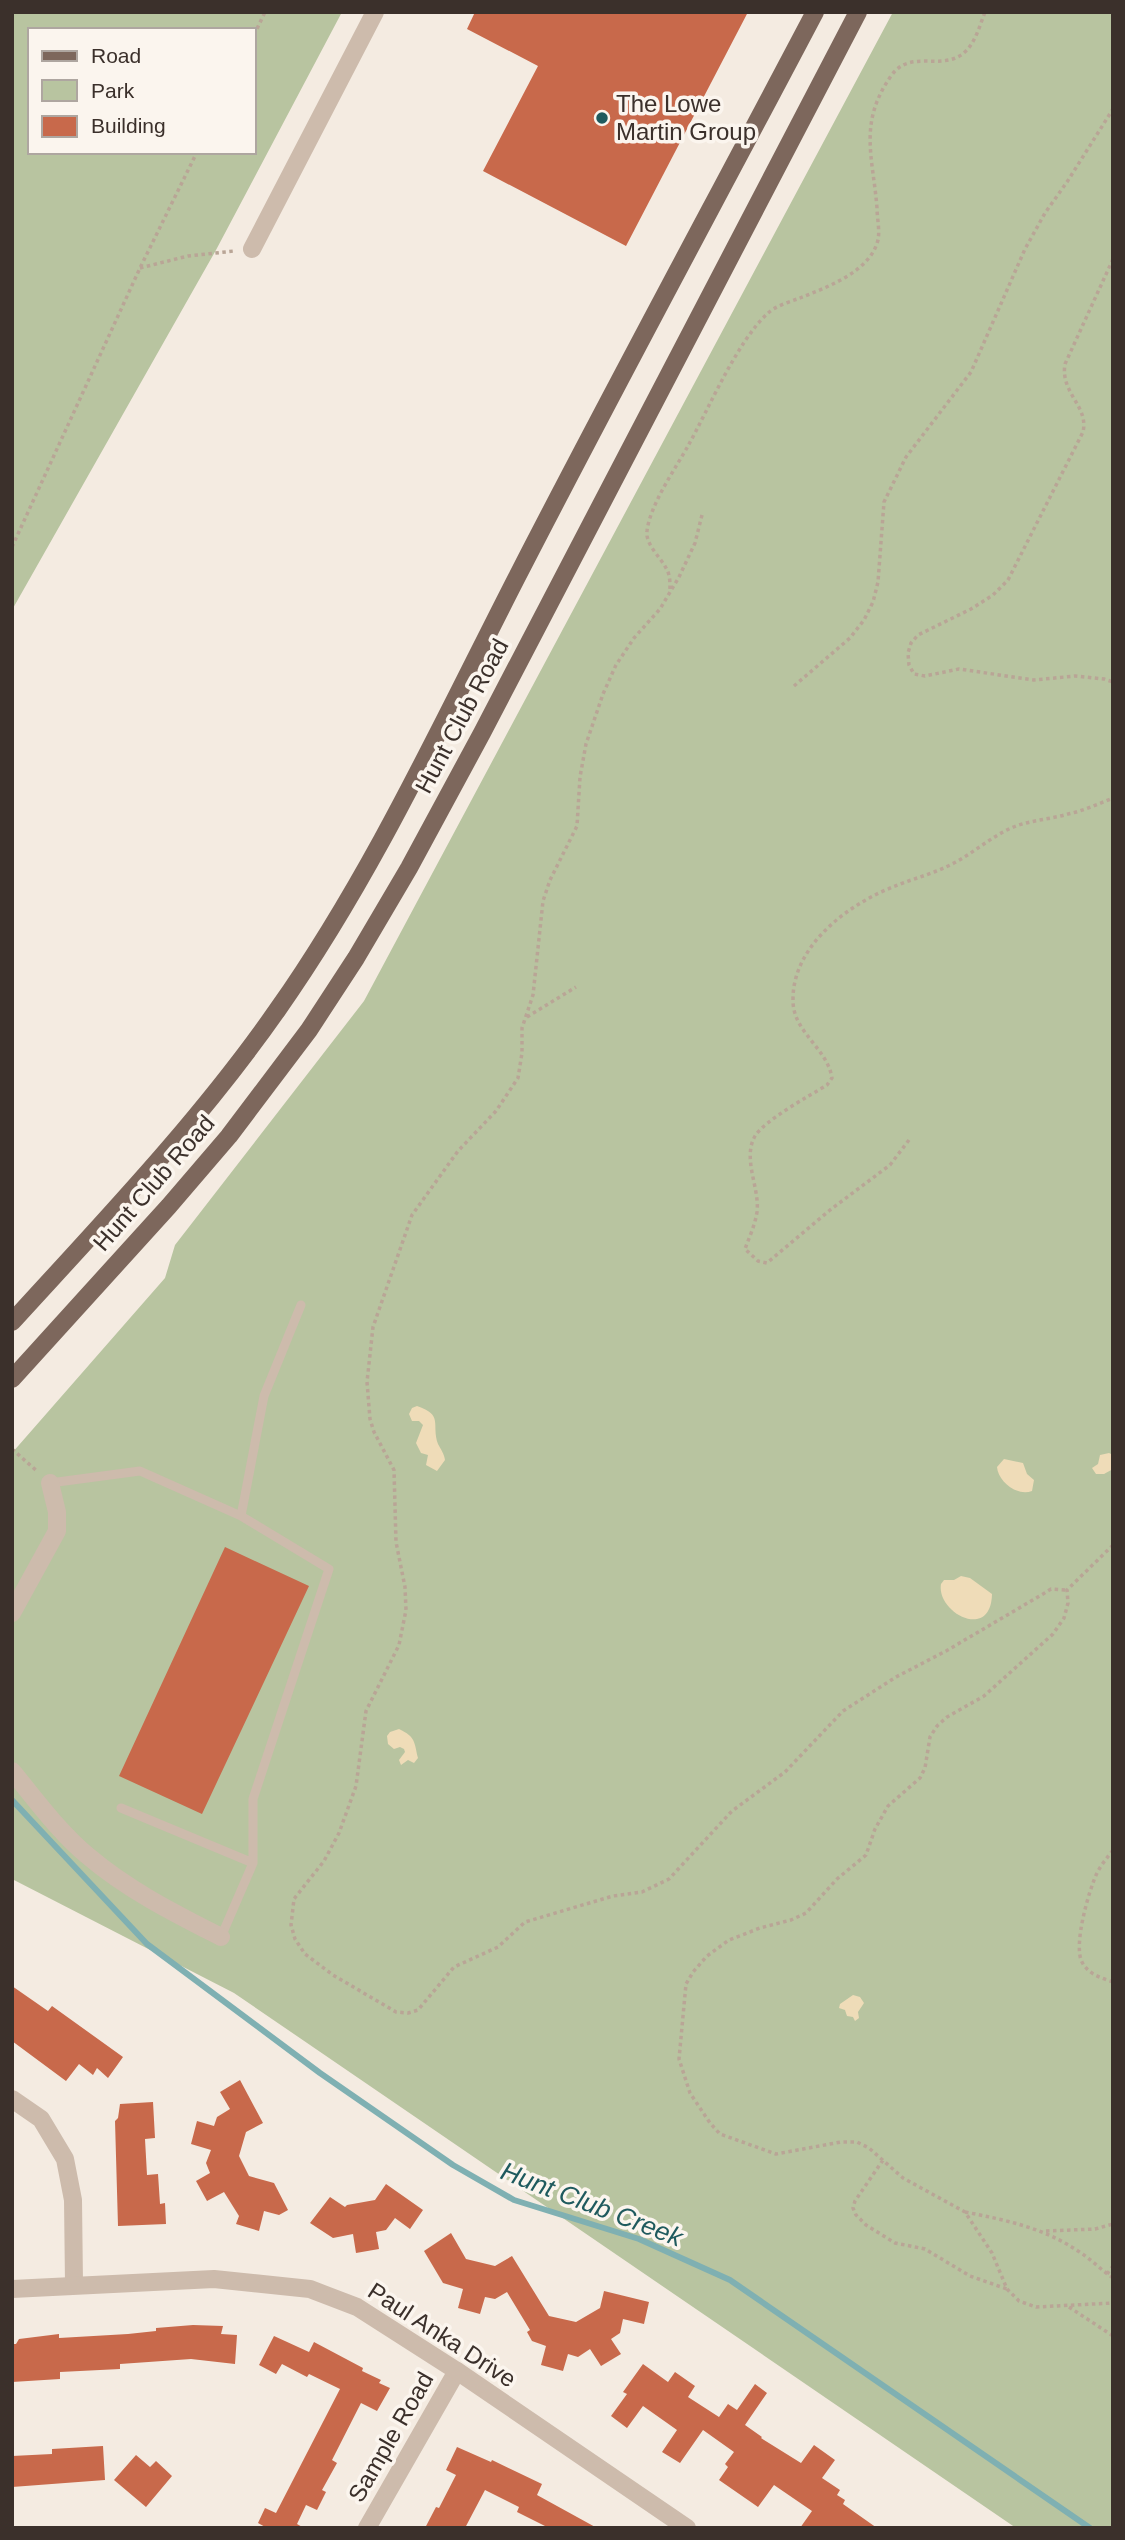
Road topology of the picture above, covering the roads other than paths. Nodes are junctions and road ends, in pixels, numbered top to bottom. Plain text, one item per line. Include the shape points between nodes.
1 (375, 12) edge
2 (815, 12) edge
3 (858, 12) edge
4 (252, 249) road end
5 (301, 1305) dead end
6 (12, 1322) edge
7 (12, 1379) edge
8 (50, 1483) joint
9 (241, 1516) junction
10 (12, 1613) edge
11 (12, 1772) edge
12 (121, 1808) dead end
13 (253, 1863) junction
14 (221, 1937) joint
15 (12, 2099) edge
16 (74, 2284) junction
17 (12, 2289) edge
18 (457, 2371) junction
19 (367, 2528) edge
20 (687, 2528) edge

1 - 4 street
2 - 6 main road, Hunt Club Road via 447,716 322,942 226,1078
3 - 7 main road, Hunt Club Road via 482,733 356,958 309,1030 229,1136
5 - 9 lane via 264,1396
8 - 9 lane via 139,1471
8 - 10 street via 57,1531
9 - 13 lane via 330,1569 253,1799
11 - 14 street via 87,1855 149,1900
12 - 13 lane
13 - 14 lane
15 - 16 street via 41,2119 65,2159 73,2200
16 - 17 street, Paul Anka Drive
16 - 18 street, Paul Anka Drive via 214,2279 310,2289 357,2307
18 - 19 street, Sample Road
18 - 20 street, Paul Anka Drive

